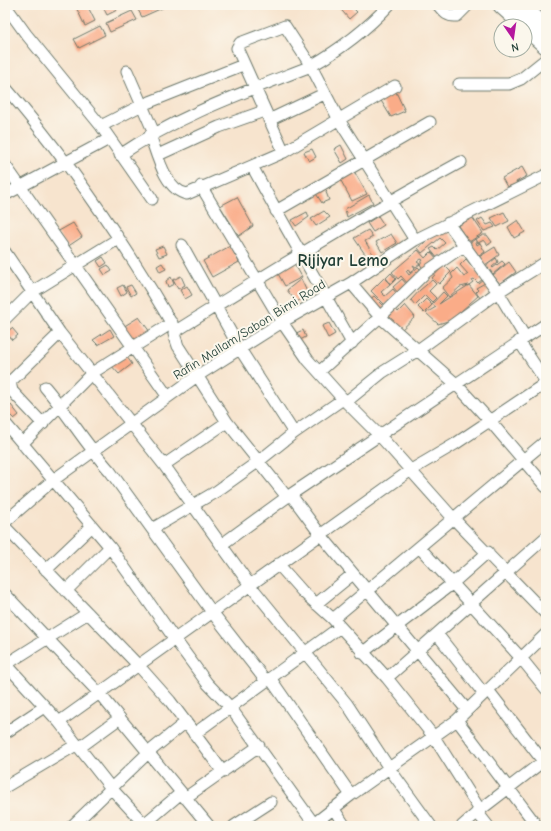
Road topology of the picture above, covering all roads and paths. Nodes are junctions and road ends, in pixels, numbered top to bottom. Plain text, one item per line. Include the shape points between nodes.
1 (5, 5) edge
2 (389, 5) edge
3 (438, 5) edge
4 (468, 5) edge
5 (501, 5) edge
6 (521, 5) edge
7 (516, 18) edge
8 (546, 28) edge
9 (533, 34) edge
10 (546, 46) edge
11 (546, 59) edge
12 (243, 65) junction
13 (311, 66) junction
14 (127, 72) dead end
15 (459, 84) dead end
16 (394, 86) dead end
17 (5, 87) edge
18 (254, 88) junction
19 (324, 94) junction
20 (142, 105) junction
21 (267, 115) junction
22 (339, 120) junction
23 (430, 122) dead end
24 (100, 126) junction
25 (152, 134) junction
26 (109, 139) junction
27 (284, 152) junction
28 (120, 155) junction
29 (158, 155) junction
30 (365, 160) junction
31 (461, 162) dead end
32 (67, 163) junction
33 (5, 165) edge
34 (252, 166) junction
35 (546, 175) edge
36 (20, 186) junction
37 (201, 186) junction
38 (5, 195) edge
39 (152, 199) dead end
40 (390, 200) junction
41 (276, 211) junction
42 (448, 223) junction
43 (118, 239) junction
44 (415, 240) junction
45 (182, 245) dead end
46 (466, 245) junction
47 (302, 253) junction
48 (6, 256) edge
49 (546, 262) edge
50 (76, 266) junction
51 (258, 281) junction
52 (350, 283) junction
53 (32, 292) junction
54 (498, 292) junction
55 (326, 297) junction
56 (215, 306) junction
57 (380, 317) junction
58 (5, 318) edge
59 (282, 322) junction
60 (546, 324) edge
61 (174, 327) junction
62 (60, 334) junction
63 (522, 339) junction
64 (352, 343) junction
65 (134, 347) junction
66 (240, 349) junction
67 (418, 350) junction
68 (319, 372) junction
69 (92, 373) junction
70 (197, 376) junction
71 (546, 382) edge
72 (456, 384) junction
73 (45, 387) dead end
74 (168, 396) junction
75 (344, 401) junction
76 (61, 405) junction
77 (490, 421) junction
78 (227, 422) junction
79 (5, 423) edge
80 (43, 424) junction
81 (130, 424) junction
82 (294, 433) junction
83 (380, 436) junction
84 (546, 441) edge
85 (22, 444) junction
86 (92, 451) junction
87 (523, 460) junction
88 (259, 461) junction
89 (164, 465) junction
90 (411, 470) junction
91 (52, 480) junction
92 (546, 487) edge
93 (289, 496) junction
94 (193, 505) junction
95 (453, 518) junction
96 (5, 522) edge
97 (92, 526) junction
98 (5, 527) edge
99 (152, 529) junction
100 (320, 534) junction
101 (546, 537) edge
102 (221, 545) junction
103 (110, 548) junction
104 (420, 548) junction
105 (488, 552) junction
106 (278, 564) junction
107 (46, 570) junction
108 (507, 572) junction
109 (353, 574) junction
110 (453, 583) junction
111 (250, 585) junction
112 (66, 591) junction
113 (367, 591) junction
114 (5, 594) edge
115 (316, 604) junction
116 (470, 604) junction
117 (212, 612) junction
118 (88, 613) junction
119 (546, 614) edge
120 (336, 623) junction
121 (397, 626) junction
122 (437, 634) junction
123 (546, 634) edge
124 (174, 638) junction
125 (48, 639) junction
126 (417, 650) junction
127 (305, 652) junction
128 (362, 653) junction
129 (521, 658) junction
130 (6, 664) edge
131 (138, 665) junction
132 (387, 678) junction
133 (268, 679) junction
134 (546, 689) edge
135 (486, 692) junction
136 (99, 693) junction
137 (44, 707) junction
138 (230, 707) junction
139 (467, 710) junction
140 (120, 718) junction
141 (457, 720) junction
142 (59, 722) junction
143 (186, 722) junction
144 (5, 733) edge
145 (194, 734) junction
146 (434, 737) junction
147 (259, 746) junction
148 (78, 747) junction
149 (149, 752) junction
150 (545, 762) edge
151 (389, 768) junction
152 (223, 772) junction
153 (5, 787) edge
154 (111, 788) junction
155 (509, 789) junction
156 (183, 795) junction
157 (351, 795) junction
158 (270, 802) dead end
159 (333, 808) junction
160 (479, 811) junction
161 (144, 825) edge
162 (312, 825) edge
163 (72, 826) edge
164 (209, 826) edge
165 (234, 826) edge
166 (345, 826) edge
167 (431, 826) edge
168 (462, 826) edge
169 (488, 826) edge
170 (537, 826) edge

1 - 24 street
2 - 13 street via 350,42
3 - 4 street via 447,15 453,16 457,16
5 - 7 highway
6 - 8 highway
9 - 10 highway
11 - 15 street via 521,79 509,84
12 - 13 street via 237,48 240,43 285,26
12 - 18 street
12 - 20 street
13 - 18 street
13 - 19 street
14 - 20 street
16 - 22 street
17 - 32 street
18 - 21 street
18 - 25 street via 187,116
19 - 21 street
19 - 22 street
20 - 24 street
20 - 25 street
21 - 27 street
21 - 29 street via 219,127
22 - 27 street
22 - 30 street
23 - 30 street
24 - 26 street
25 - 28 street
25 - 29 street
26 - 28 street
26 - 32 street
27 - 34 street
28 - 39 street
29 - 37 street via 172,186 180,192 195,192
30 - 40 street
30 - 41 street
31 - 40 street
32 - 36 street
32 - 43 street
33 - 36 street
34 - 37 street
34 - 41 street
35 - 42 street, Rafin Mallam/Sabon Birni Road
36 - 38 street
36 - 50 street
37 - 51 street
40 - 44 street
40 - 47 street
41 - 47 street
42 - 44 street, Rafin Mallam/Sabon Birni Road
42 - 46 street
43 - 50 street
43 - 61 street via 157,296
44 - 52 street, Rafin Mallam/Sabon Birni Road
45 - 56 street
46 - 54 street
46 - 57 street via 426,272
47 - 51 street
47 - 55 street
48 - 53 street
49 - 54 street
50 - 53 street
50 - 65 street
51 - 56 street
51 - 59 street
52 - 55 street, Rafin Mallam/Sabon Birni Road
52 - 57 street
53 - 58 street
53 - 62 street
54 - 63 street
54 - 67 street
55 - 59 street, Rafin Mallam/Sabon Birni Road
55 - 64 street
56 - 61 street
56 - 66 street
57 - 64 street
57 - 67 street
59 - 66 street, Rafin Mallam/Sabon Birni Road
59 - 68 street
60 - 63 street
61 - 65 street
61 - 70 street via 174,338
62 - 69 street
62 - 80 street via 10,382 12,390
63 - 71 street
63 - 72 street
64 - 68 street
65 - 69 street
65 - 74 street
66 - 70 street, Rafin Mallam/Sabon Birni Road
66 - 82 street
67 - 72 street
67 - 75 street
68 - 75 street
69 - 76 street
69 - 81 street
70 - 74 street, Rafin Mallam/Sabon Birni Road
70 - 78 street
71 - 77 street
72 - 77 street
72 - 83 street
73 - 76 street
74 - 81 street, Rafin Mallam/Sabon Birni Road
75 - 82 street
75 - 83 street
76 - 80 street
76 - 86 street
77 - 87 street
77 - 90 street
78 - 88 street
78 - 89 street
79 - 85 street
80 - 85 street
81 - 86 street, Rafin Mallam/Sabon Birni Road
81 - 89 street
82 - 88 street
83 - 90 street
83 - 93 street
84 - 87 street
85 - 91 street
86 - 91 street, Rafin Mallam/Sabon Birni Road
86 - 99 street via 110,471
87 - 92 street
87 - 95 street
88 - 93 street
88 - 94 street
89 - 94 street
90 - 95 street
90 - 100 street
91 - 96 street, Rafin Mallam/Sabon Birni Road
91 - 97 street
93 - 100 street
93 - 102 street
94 - 99 street
94 - 102 street
95 - 104 street
95 - 105 street
97 - 103 street
97 - 107 street
98 - 107 street
99 - 117 street
100 - 106 street
100 - 109 street
101 - 108 street
102 - 111 street
103 - 112 street
103 - 124 street
104 - 110 street
104 - 113 street
105 - 108 street
105 - 110 street
106 - 111 street
106 - 115 street
107 - 112 street
108 - 116 street
108 - 119 street
109 - 113 street
109 - 115 street
110 - 116 street
110 - 121 street
111 - 117 street
111 - 127 street
112 - 118 street
113 - 120 street
113 - 121 street
114 - 125 street
115 - 120 street
116 - 122 street
116 - 129 street
117 - 124 street
117 - 133 street
118 - 125 street
118 - 131 street
120 - 127 street
120 - 128 street
121 - 126 street
121 - 128 street
122 - 126 street
122 - 135 street
123 - 129 street
124 - 131 street
124 - 138 street via 207,683
125 - 130 street
125 - 136 street
126 - 132 street
126 - 139 street
127 - 133 street
127 - 151 street via 347,704
128 - 132 street
129 - 134 street
129 - 135 street
130 - 137 street
131 - 136 street
131 - 143 street
132 - 146 street
133 - 138 street
133 - 157 street
135 - 139 street
135 - 150 street
136 - 140 street
136 - 142 street
137 - 142 street
137 - 144 street
138 - 145 street
138 - 147 street
139 - 141 street
140 - 148 street
140 - 149 street
141 - 146 street
141 - 155 street
142 - 148 street
143 - 145 street
143 - 149 street
145 - 152 street
146 - 151 street
146 - 160 street
147 - 152 street
147 - 162 street
148 - 153 street
148 - 154 street
149 - 154 street
149 - 156 street
150 - 155 street
151 - 157 street
151 - 167 street
152 - 156 street
154 - 161 street
154 - 163 street
155 - 160 street
155 - 170 street
156 - 161 street
156 - 164 street
157 - 159 street
158 - 165 street
159 - 162 street
159 - 166 street
160 - 168 street
160 - 169 street

